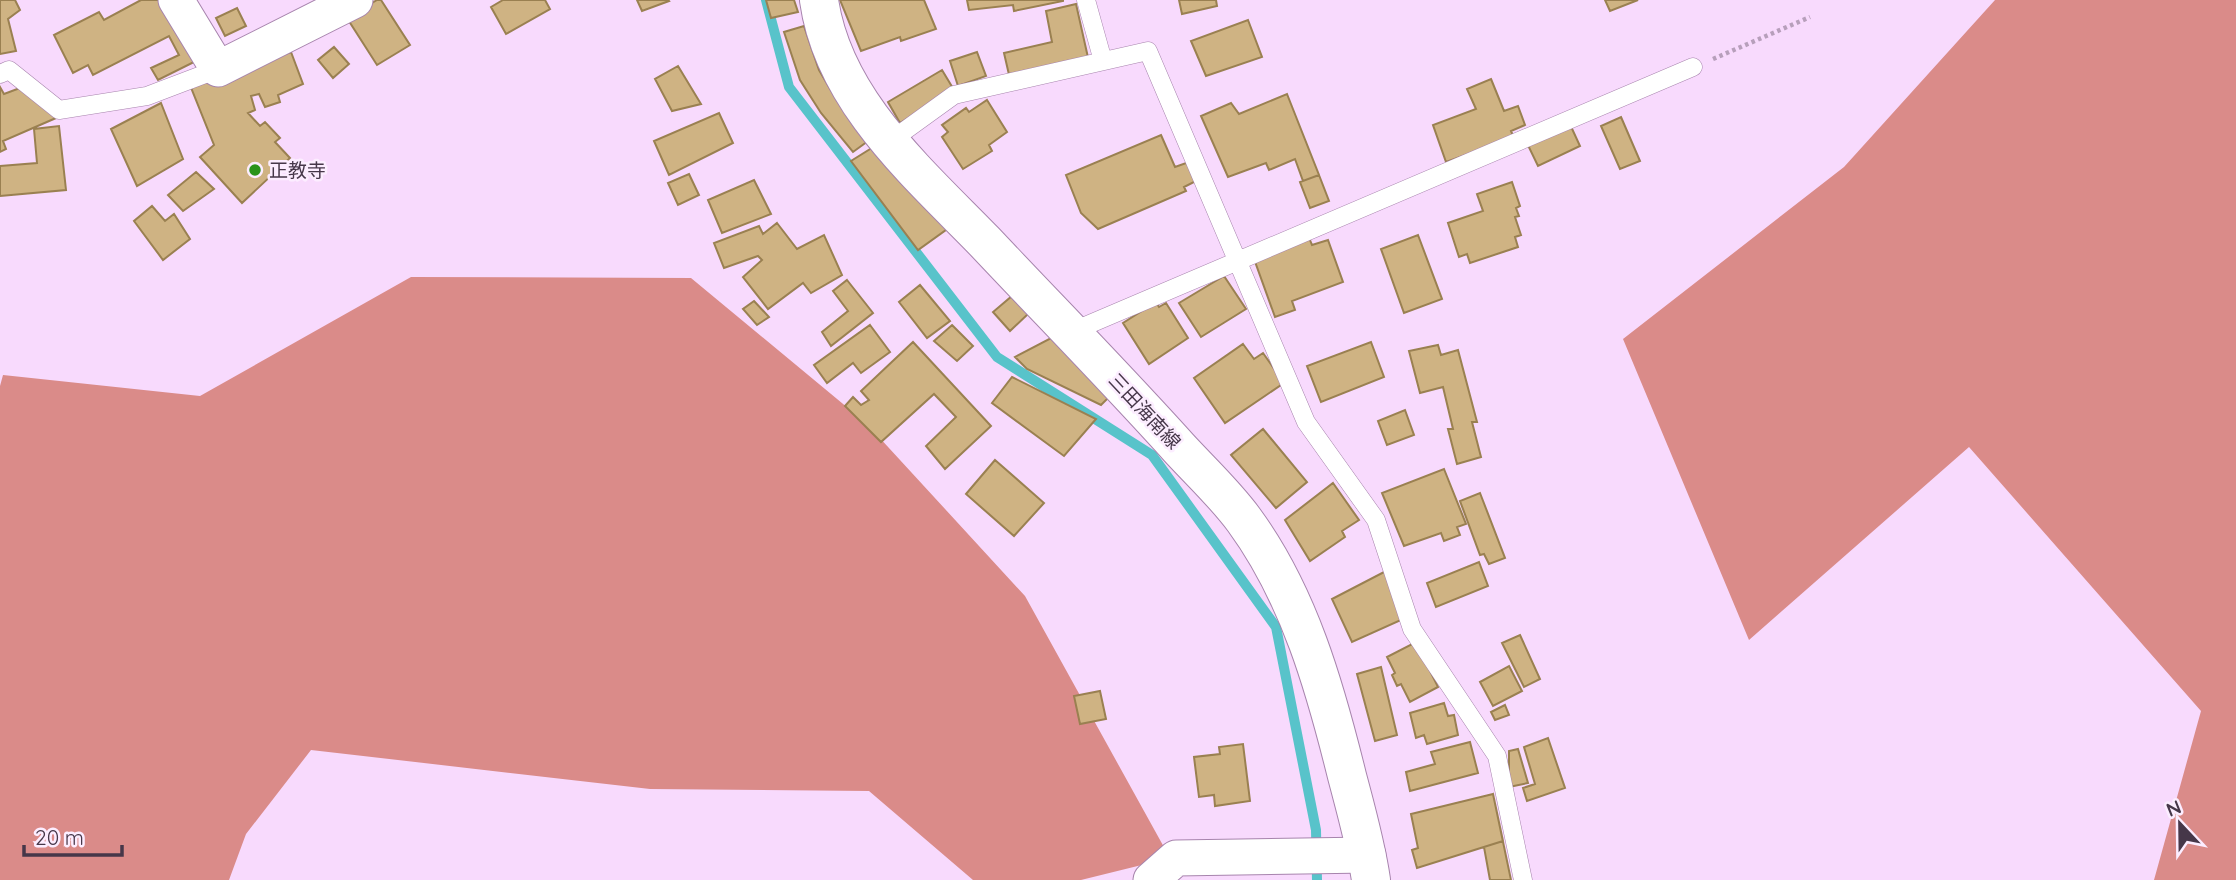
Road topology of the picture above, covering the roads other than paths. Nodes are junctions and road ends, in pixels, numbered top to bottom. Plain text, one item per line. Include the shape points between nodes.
1 (176, 0) edge
2 (355, 0) edge
3 (819, 0) edge
4 (1086, 0) edge
5 (1103, 61) junction
6 (1693, 67) road end
7 (218, 69) junction
8 (0, 74) edge
9 (889, 142) junction
10 (1237, 261) junction
11 (1071, 332) junction
12 (1369, 868) edge
13 (1151, 880) edge
14 (1523, 880) edge

1 - 7 street
2 - 7 street
3 - 9 main road, 三田海南線 via 843,75
4 - 5 lane
5 - 9 lane via 954,96
5 - 10 lane via 1148,51
6 - 10 lane
7 - 8 lane via 147,96 60,110 9,70
9 - 11 main road, 三田海南線
10 - 11 lane
10 - 14 lane via 1306,422 1376,520 1412,629 1497,756
11 - 12 main road, 三田海南線 via 1244,520 1287,594 1331,712
12 - 13 street via 1176,858

